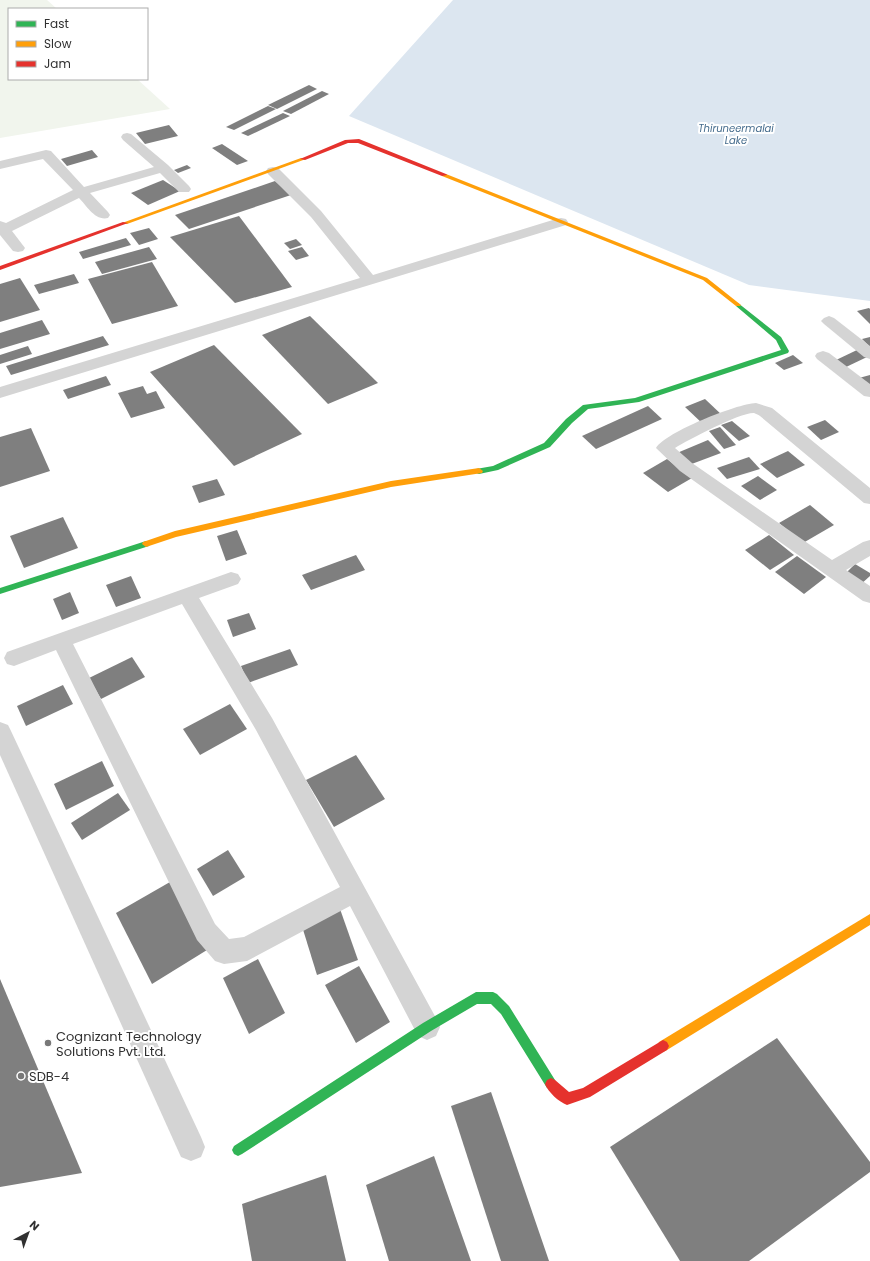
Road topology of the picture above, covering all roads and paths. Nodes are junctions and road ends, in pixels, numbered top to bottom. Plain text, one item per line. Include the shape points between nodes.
1 (127, 137) dead end
2 (0, 165) edge
3 (163, 168) junction
4 (273, 171) junction
5 (184, 189) dead end
6 (80, 192) junction
7 (103, 215) dead end
8 (561, 222) junction
9 (1, 229) edge
10 (18, 248) dead end
11 (0, 268) edge
12 (370, 281) junction
13 (829, 321) dead end
14 (870, 354) edge
15 (823, 356) dead end
16 (870, 392) edge
17 (0, 393) edge
18 (870, 498) edge
19 (870, 547) edge
20 (832, 568) junction
21 (231, 579) dead end
22 (0, 591) edge
23 (187, 595) junction
24 (870, 596) edge
25 (62, 640) junction
26 (14, 658) dead end
27 (0, 731) edge
28 (355, 891) junction
29 (870, 919) edge
30 (427, 1027) junction
31 (191, 1147) dead end
32 (238, 1150) dead end

1 - 3 street
2 - 6 street via 46,154
3 - 5 street
3 - 6 street
4 - 8 street via 347,142 359,141
4 - 11 street
4 - 12 street via 316,214
6 - 7 street
6 - 9 street
8 - 12 street
8 - 22 street via 705,279 779,339 785,351 636,400 586,407 547,445 495,468 391,484 175,534
9 - 10 street
12 - 17 street
13 - 14 street
15 - 16 street
18 - 20 street via 766,412 755,408 746,409 718,421 670,443 666,448 686,467
19 - 20 street
20 - 24 street
21 - 23 street
23 - 25 street
23 - 28 street via 264,724
25 - 26 street
25 - 28 street via 206,932 224,952 247,949
27 - 31 street
28 - 30 street
29 - 30 street via 586,1093 567,1098 550,1083 505,1010 493,998 476,998
30 - 32 street

